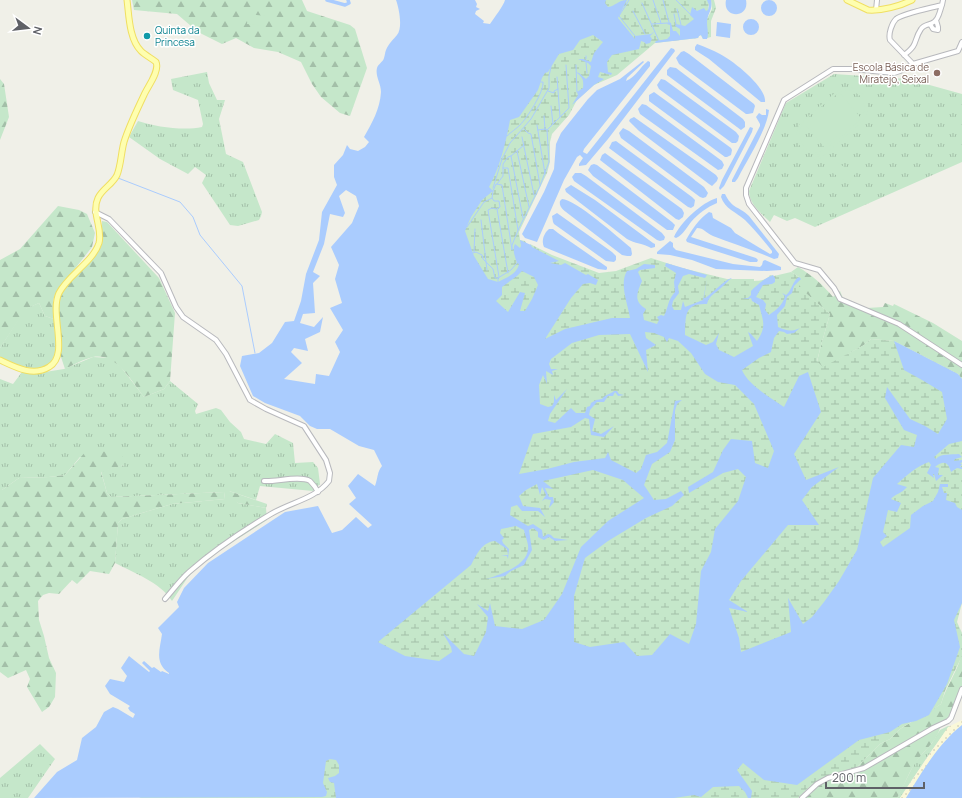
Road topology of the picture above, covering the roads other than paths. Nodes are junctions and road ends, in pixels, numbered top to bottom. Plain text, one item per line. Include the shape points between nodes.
1 (126, 0) edge
2 (847, 0) edge
3 (877, 0) edge
4 (912, 0) edge
5 (943, 0) edge
6 (942, 5) junction
7 (876, 10) junction
8 (936, 20) junction
9 (930, 24) junction
10 (962, 42) edge
11 (904, 55) junction
12 (913, 64) junction
13 (95, 212) junction
14 (0, 360) edge
15 (962, 365) edge
16 (264, 481) dead end
17 (318, 492) junction
18 (165, 599) dead end
19 (962, 689) edge
20 (802, 798) edge

1 - 13 main road via 134,42 141,52 156,62 157,70 128,132 118,173 98,198
2 - 7 main road via 868,10
3 - 7 street
4 - 7 main road
5 - 6 street
6 - 8 street
6 - 11 street via 896,20 889,36
8 - 9 street
8 - 9 street via 938,30 933,29
9 - 11 street via 921,28 914,46
10 - 12 street via 958,51
11 - 12 street
12 - 15 street via 894,73 833,69 784,100 746,188 746,195 749,204 795,263 819,270 840,299 899,324
13 - 14 main road via 100,237 98,244 64,285 58,298 56,313 59,348 56,361 43,370 32,372
13 - 17 street via 109,219 161,273 183,317 216,340 250,400 304,426 326,460 330,473 329,481
16 - 17 street via 307,480
17 - 18 street via 271,514 211,554 188,573
19 - 20 street via 948,721 864,768 828,778

